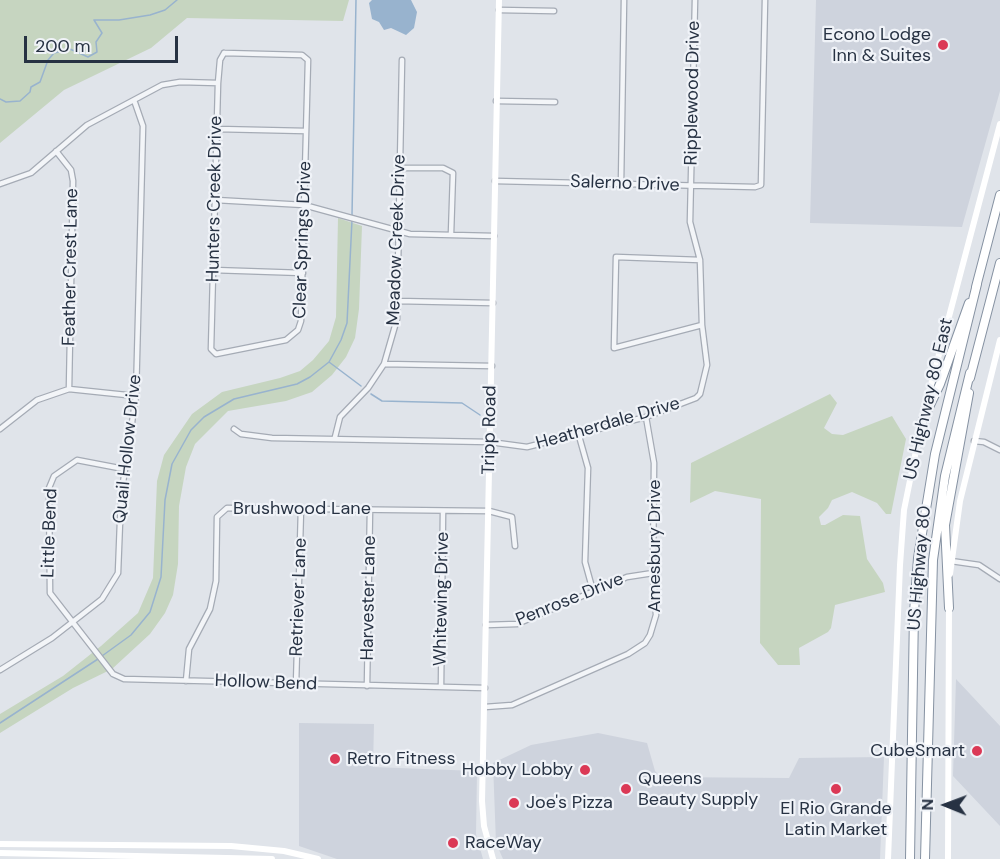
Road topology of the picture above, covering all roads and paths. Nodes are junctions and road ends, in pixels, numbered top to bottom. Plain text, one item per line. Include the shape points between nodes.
1 (499, 0) edge
2 (624, 0) edge
3 (696, 0) edge
4 (765, 0) edge
5 (499, 10) junction
6 (554, 11) dead end
7 (308, 58) joint
8 (402, 60) dead end
9 (218, 83) junction
10 (134, 100) junction
11 (496, 101) junction
12 (555, 102) dead end
13 (1000, 124) edge
14 (217, 129) junction
15 (306, 130) junction
16 (56, 151) junction
17 (400, 168) junction
18 (495, 181) junction
19 (0, 184) edge
20 (621, 184) junction
21 (691, 186) junction
22 (1000, 195) edge
23 (216, 200) junction
24 (304, 205) junction
25 (690, 222) joint
26 (398, 231) junction
27 (451, 234) junction
28 (494, 236) junction
29 (700, 260) junction
30 (1000, 263) edge
31 (213, 270) junction
32 (303, 273) junction
33 (978, 284) junction
34 (397, 301) junction
35 (493, 303) junction
36 (702, 325) junction
37 (1000, 340) edge
38 (213, 352) joint
39 (384, 364) junction
40 (492, 366) junction
41 (970, 373) junction
42 (69, 389) junction
43 (136, 396) junction
44 (646, 417) junction
45 (921, 424) junction
46 (0, 429) edge
47 (234, 429) dead end
48 (579, 436) junction
49 (335, 437) junction
50 (490, 441) junction
51 (974, 441) junction
52 (1000, 450) edge
53 (124, 469) junction
54 (301, 509) junction
55 (370, 509) junction
56 (489, 511) junction
57 (443, 512) junction
58 (515, 546) dead end
59 (951, 561) junction
60 (653, 573) junction
61 (1000, 579) edge
62 (593, 591) junction
63 (949, 608) junction
64 (71, 623) junction
65 (486, 625) junction
66 (0, 670) edge
67 (186, 681) junction
68 (296, 685) junction
69 (367, 686) junction
70 (441, 687) junction
71 (485, 688) junction
72 (485, 707) junction
73 (54, 843) junction
74 (0, 844) edge
75 (208, 846) junction
76 (284, 851) junction
77 (0, 853) edge
78 (54, 856) edge
79 (208, 858) edge
80 (492, 858) edge
81 (272, 859) edge
82 (281, 859) edge
83 (318, 859) edge
84 (888, 859) edge
85 (910, 859) edge
86 (925, 859) edge
87 (948, 859) edge

1 - 5 main road, Tripp Road
2 - 20 street
3 - 21 street, Ripplewood Drive
4 - 21 street, Salerno Drive via 761,184 756,188
5 - 6 street
5 - 11 main road, Tripp Road
7 - 9 street, Hunters Creek Drive via 221,55
7 - 15 street, Clear Springs Drive
8 - 17 street, Meadow Creek Drive
9 - 10 street via 162,85
9 - 14 street, Hunters Creek Drive
10 - 16 street via 87,125
10 - 43 street, Quail Hollow Drive via 143,126
11 - 12 street
11 - 18 main road, Tripp Road
13 - 45 main road, US Highway 80 East
14 - 15 street
14 - 23 street, Hunters Creek Drive
15 - 24 street, Clear Springs Drive
16 - 19 street via 31,172
16 - 42 street, Feather Crest Lane via 71,170 73,181
17 - 26 street, Meadow Creek Drive
17 - 27 street via 443,168 453,173
18 - 20 street, Salerno Drive
18 - 28 main road, Tripp Road
20 - 21 street, Salerno Drive
21 - 25 street, Ripplewood Drive
22 - 33 highway
23 - 24 street
23 - 31 street, Hunters Creek Drive
24 - 26 street
24 - 32 street, Clear Springs Drive
25 - 29 street, Heatherdale Drive
26 - 27 street
26 - 34 street, Meadow Creek Drive
27 - 28 street
28 - 35 main road, Tripp Road
29 - 36 street, Heatherdale Drive
29 - 36 street via 616,257 614,348
30 - 41 highway
31 - 32 street
31 - 38 street, Hunters Creek Drive
32 - 38 street, Clear Springs Drive via 301,321 293,336 242,350
33 - 45 highway
33 - 85 highway, US Highway 80 via 935,454 918,558
34 - 35 street
34 - 39 street, Meadow Creek Drive via 393,338
35 - 40 main road, Tripp Road
36 - 44 street, Heatherdale Drive via 707,364 700,394
37 - 51 main road
39 - 40 street
39 - 49 street, Meadow Creek Drive via 368,388 340,417
40 - 50 main road, Tripp Road
41 - 63 highway via 945,525
41 - 86 highway, US Highway 80 via 945,476 933,560
42 - 43 street
42 - 46 street via 37,400
43 - 53 street, Quail Hollow Drive
44 - 48 street, Heatherdale Drive
44 - 60 street, Amesbury Drive via 654,463
45 - 84 main road, US Highway 80 East via 904,510
47 - 49 street, Heatherdale Drive via 241,434 272,438
48 - 50 street, Heatherdale Drive via 527,447
48 - 62 street via 588,468 585,562
49 - 50 street, Heatherdale Drive
50 - 56 main road, Tripp Road
51 - 52 street
51 - 59 main road
53 - 64 street, Quail Hollow Drive via 118,573 107,593
53 - 64 street, Little Bend via 77,460 51,480 48,584 52,599
54 - 55 street, Brushwood Lane
54 - 67 street, Brushwood Lane via 227,508 217,517 216,581 210,609 189,649
54 - 68 street, Retriever Lane
55 - 57 street, Brushwood Lane
55 - 69 street, Harvester Lane
56 - 57 street, Brushwood Lane
56 - 58 street via 512,517
56 - 65 main road, Tripp Road
57 - 70 street, Whitewing Drive
59 - 61 street via 979,565
59 - 63 main road
60 - 62 street, Penrose Drive via 627,577
60 - 72 street, Amesbury Drive via 656,615 645,643 512,705
62 - 65 street, Penrose Drive via 524,621
63 - 87 main road
64 - 66 street, Quail Hollow Drive
64 - 67 street, Hollow Bend via 113,675 124,679
65 - 71 main road, Tripp Road
67 - 68 street, Hollow Bend
68 - 69 street, Hollow Bend
69 - 70 street, Hollow Bend
70 - 71 street, Hollow Bend
71 - 72 main road, Tripp Road
72 - 80 main road, Tripp Road via 482,815
73 - 74 main road
73 - 75 main road
73 - 78 street
75 - 76 main road
75 - 79 street
76 - 82 street
76 - 83 main road
77 - 78 main road
78 - 79 main road
79 - 81 main road

